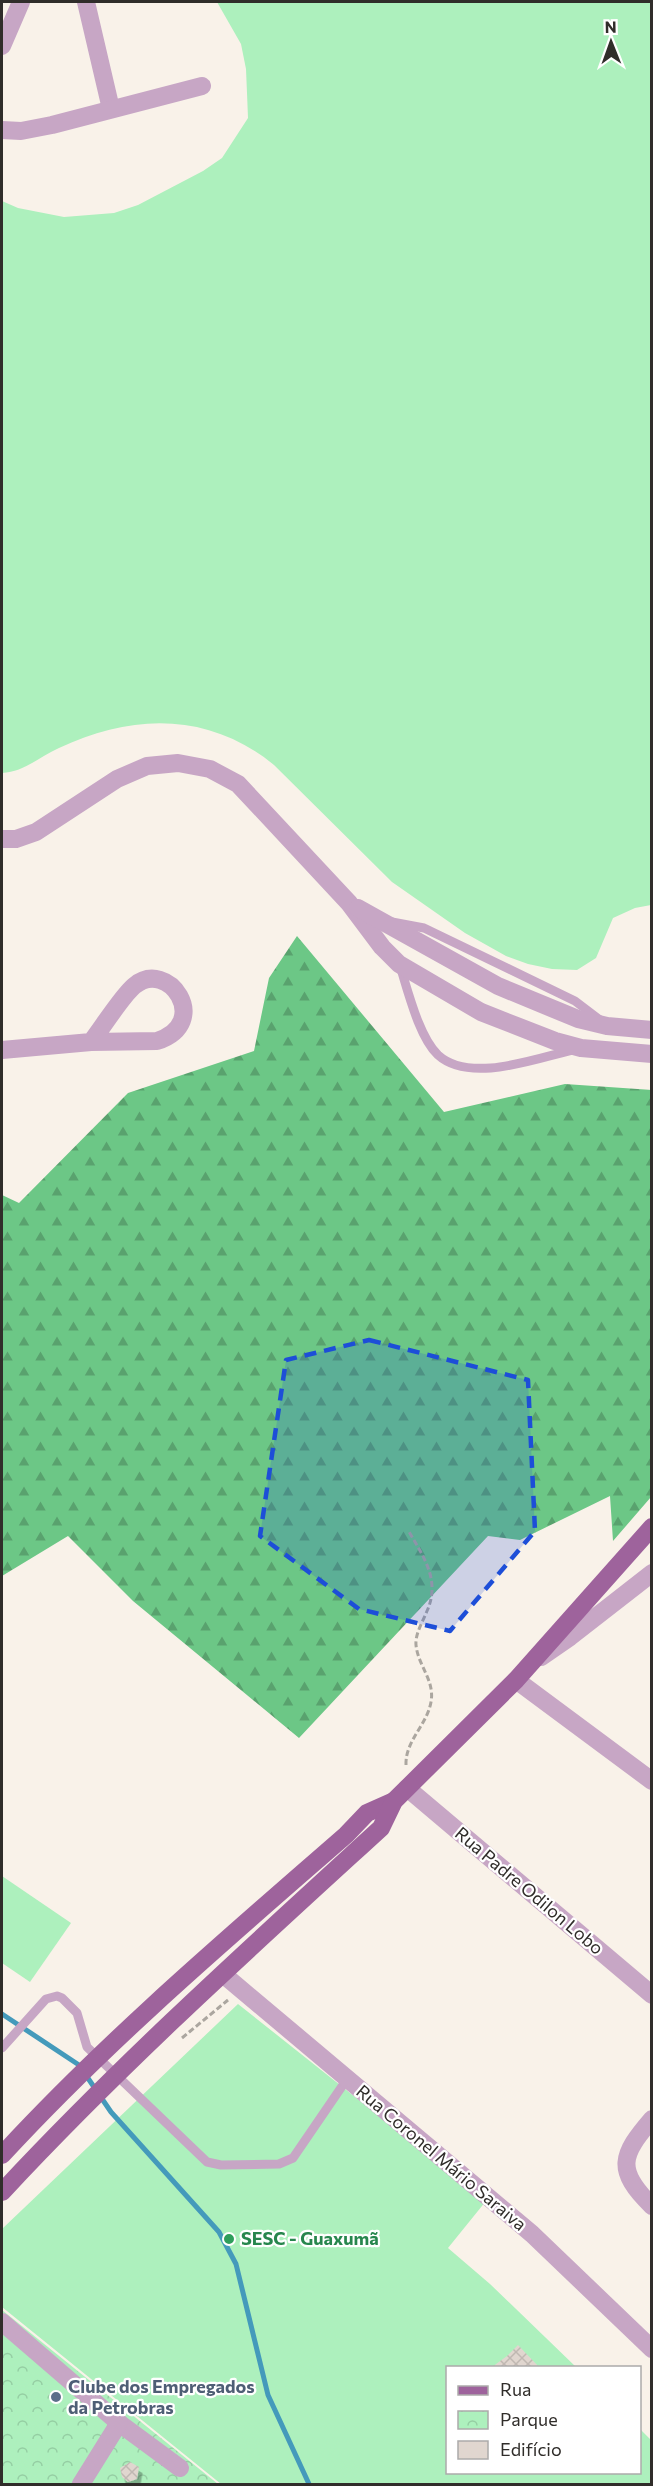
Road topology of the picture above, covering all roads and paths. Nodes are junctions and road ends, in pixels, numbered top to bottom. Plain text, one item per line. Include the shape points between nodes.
1 (21, 2) edge
2 (86, 2) edge
3 (2, 46) edge
4 (202, 86) dead end
5 (111, 110) junction
6 (2, 130) edge
7 (2, 839) edge
8 (349, 903) junction
9 (399, 964) junction
10 (651, 1030) edge
11 (92, 1042) junction
12 (581, 1048) junction
13 (2, 1050) edge
14 (651, 1054) edge
15 (651, 1527) edge
16 (408, 1530) dead end
17 (651, 1573) edge
18 (532, 1663) junction
19 (516, 1680) junction
20 (651, 1781) edge
21 (407, 1788) junction
22 (394, 1801) junction
23 (224, 1975) junction
24 (651, 1995) edge
25 (2, 2048) edge
26 (347, 2079) junction
27 (651, 2118) edge
28 (2, 2155) edge
29 (2, 2192) edge
30 (651, 2206) edge
31 (2, 2322) edge
32 (651, 2349) edge
33 (119, 2424) junction
34 (180, 2468) dead end
35 (81, 2484) edge

1 - 3 street
2 - 5 street
4 - 5 street
5 - 6 street via 21,131
7 - 8 street via 36,832 117,779 147,766 178,763 210,769 238,784
8 - 9 street
8 - 10 street via 498,986 578,1019
9 - 12 street via 481,1012
9 - 12 lane via 428,1042 453,1066 491,1068
11 - 11 street via 134,986 163,981 179,993 184,1013 181,1023 167,1038
11 - 13 street
12 - 14 street
15 - 18 main road
16 - 21 path via 430,1571 433,1593 416,1640 432,1690 430,1704 405,1754
17 - 18 street
18 - 19 main road
19 - 20 street
19 - 21 main road
21 - 22 main road
21 - 24 street, Rua Padre Odilon Lobo
22 - 23 main road via 381,1828
22 - 28 main road via 367,1813 206,1958
23 - 26 street, Rua Coronel Mário Saraiva
23 - 29 main road via 134,2058
25 - 26 lane via 46,1999 62,1998 77,2013 87,2047 207,2162 214,2164 287,2162
26 - 32 street, Rua Coronel Mário Saraiva via 532,2234
27 - 30 street via 630,2144 627,2154 629,2177
31 - 33 street
33 - 34 street
33 - 35 street

